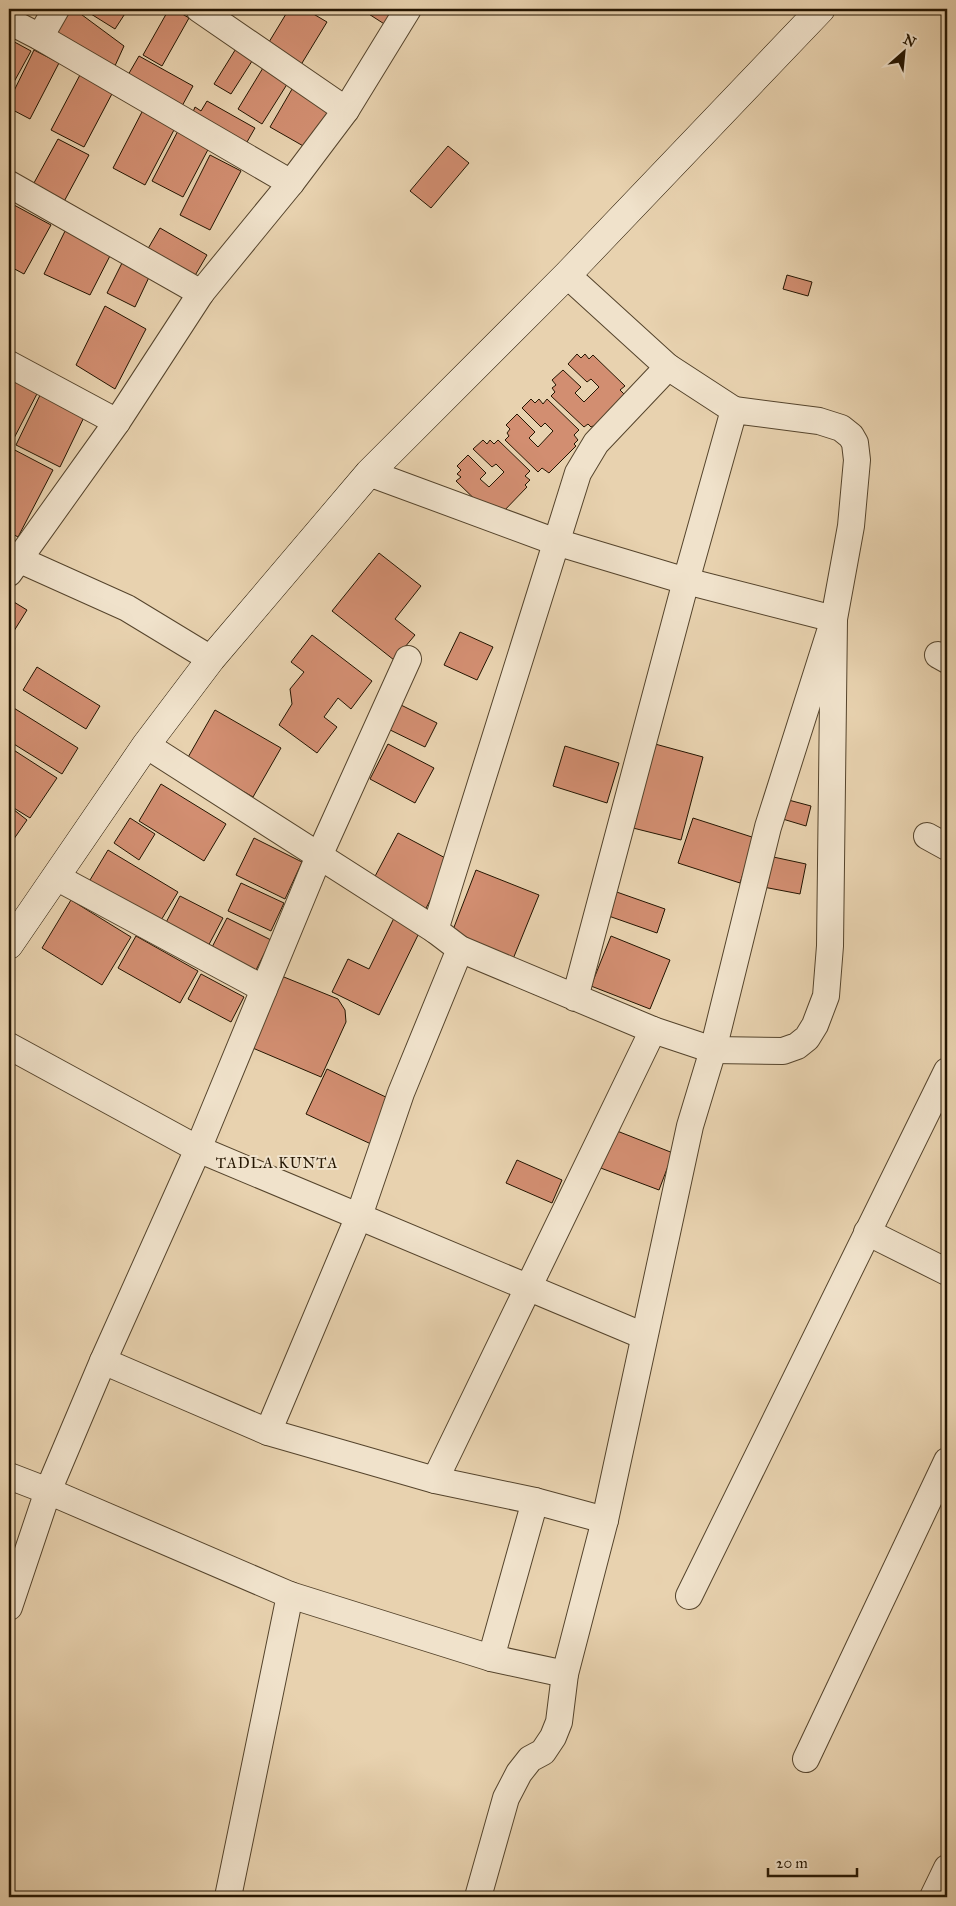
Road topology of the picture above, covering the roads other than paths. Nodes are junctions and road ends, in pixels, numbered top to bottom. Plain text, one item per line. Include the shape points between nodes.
1 (56, 9) edge
2 (199, 9) edge
3 (408, 9) edge
4 (821, 9) edge
5 (9, 22) edge
6 (40, 37) junction
7 (346, 110) junction
8 (9, 184) edge
9 (291, 184) junction
10 (567, 275) junction
11 (201, 293) junction
12 (9, 364) edge
13 (668, 367) junction
14 (734, 410) junction
15 (117, 422) junction
16 (370, 473) junction
17 (556, 542) junction
18 (12, 563) edge
19 (686, 581) junction
20 (834, 619) junction
21 (211, 659) junction
22 (408, 659) dead end
23 (146, 745) junction
24 (319, 856) junction
25 (56, 877) junction
26 (435, 930) junction
27 (9, 945) edge
28 (460, 949) junction
29 (264, 989) junction
30 (575, 998) junction
31 (653, 1030) junction
32 (9, 1046) edge
33 (712, 1050) junction
34 (947, 1071) edge
35 (198, 1149) junction
36 (359, 1216) junction
37 (867, 1232) junction
38 (947, 1272) edge
39 (529, 1288) junction
40 (644, 1336) junction
41 (103, 1361) junction
42 (268, 1432) junction
43 (947, 1461) edge
44 (9, 1476) edge
45 (435, 1480) junction
46 (48, 1490) junction
47 (535, 1501) junction
48 (605, 1520) junction
49 (290, 1595) junction
50 (689, 1596) dead end
51 (9, 1607) edge
52 (491, 1658) junction
53 (565, 1674) junction
54 (806, 1759) dead end
55 (947, 1868) edge
56 (228, 1897) edge
57 (478, 1897) edge
58 (933, 1897) edge

1 - 6 street
2 - 7 street
3 - 7 street
4 - 10 main road
5 - 6 street
6 - 9 street
7 - 9 street
8 - 11 street
9 - 11 street
10 - 13 street
10 - 16 main road
11 - 15 street
12 - 15 street
13 - 14 street
13 - 17 street via 596,443 578,473
14 - 19 street
14 - 20 street via 819,421 841,428 855,443 857,460 851,526
15 - 18 street
16 - 17 street
16 - 21 main road
17 - 19 street
17 - 26 street
18 - 21 street via 127,608
19 - 20 street
19 - 30 street
20 - 33 street via 768,827
20 - 33 street via 830,946 826,996 808,1038 797,1046 783,1051
21 - 23 main road
22 - 24 street
23 - 24 street
23 - 25 main road
24 - 26 street
24 - 29 street
25 - 27 main road
25 - 29 street
26 - 28 street
28 - 30 street
28 - 36 street via 401,1093
29 - 35 street
30 - 31 street
31 - 33 street
31 - 39 street
32 - 35 street
33 - 40 street via 690,1126
34 - 37 street
35 - 36 street
35 - 41 street
36 - 39 street
36 - 42 street
37 - 38 street
37 - 50 street
39 - 40 street
39 - 45 street
40 - 48 street
41 - 42 street
41 - 46 street
42 - 45 street
43 - 54 street
44 - 46 street
45 - 47 street
46 - 49 street
46 - 51 street
47 - 48 street
47 - 52 street
48 - 53 street
49 - 52 street
49 - 56 street
52 - 53 street
53 - 57 street via 559,1722 543,1752 530,1759 506,1798
55 - 58 street

